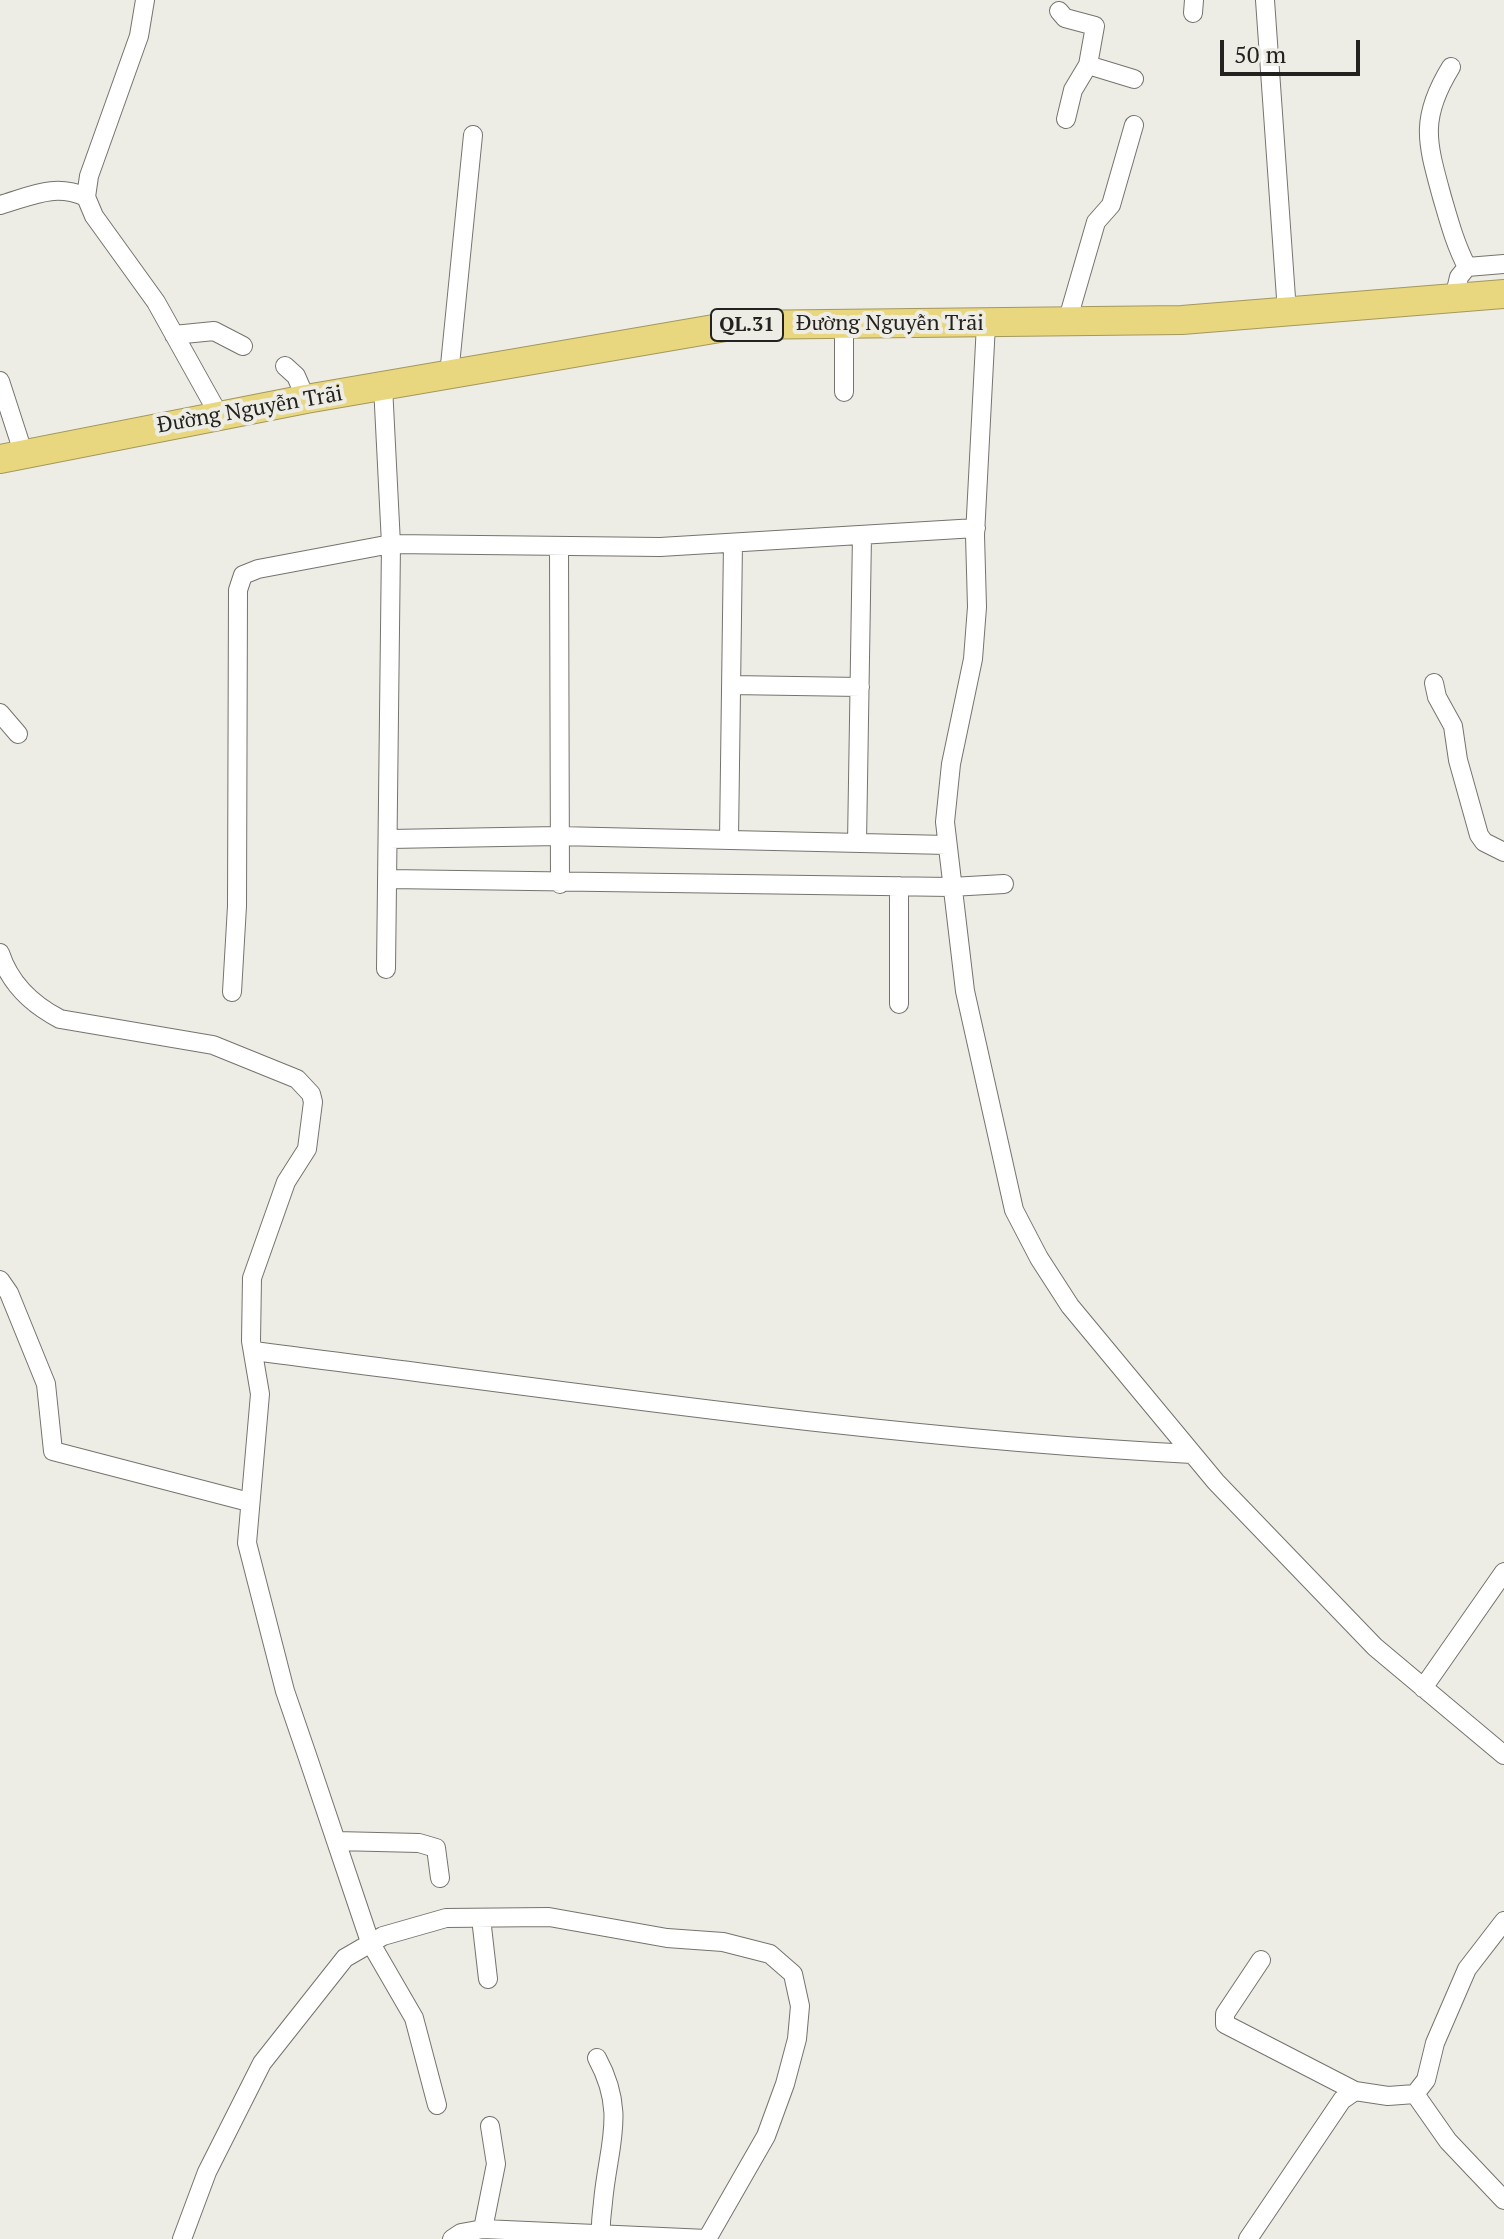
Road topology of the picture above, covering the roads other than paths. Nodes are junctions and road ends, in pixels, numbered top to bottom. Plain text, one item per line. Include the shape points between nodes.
1 (145, 0) edge
2 (1265, 0) edge
3 (1059, 11) dead end
4 (1088, 65) junction
5 (1451, 67) dead end
6 (1134, 79) dead end
7 (1066, 119) dead end
8 (1134, 125) dead end
9 (473, 135) dead end
10 (86, 197) junction
11 (0, 205) edge
12 (1504, 264) edge
13 (1467, 267) junction
14 (1504, 294) edge
15 (1454, 298) junction
16 (1287, 312) junction
17 (1067, 322) junction
18 (986, 324) junction
19 (844, 325) junction
20 (174, 335) junction
21 (243, 346) dead end
22 (285, 366) dead end
23 (449, 375) junction
24 (0, 381) edge
25 (383, 386) junction
26 (844, 392) dead end
27 (306, 399) junction
28 (219, 415) junction
29 (11, 456) edge
30 (976, 528) junction
31 (862, 535) junction
32 (733, 543) junction
33 (391, 544) junction
34 (559, 546) junction
35 (1434, 683) dead end
36 (731, 685) junction
37 (860, 687) junction
38 (0, 713) edge
39 (18, 734) dead end
40 (558, 836) junction
41 (390, 839) junction
42 (729, 839) junction
43 (857, 843) junction
44 (947, 845) junction
45 (1504, 852) edge
46 (389, 879) junction
47 (560, 884) junction
48 (1004, 884) dead end
49 (899, 886) junction
50 (951, 887) junction
51 (0, 953) edge
52 (386, 969) dead end
53 (232, 992) dead end
54 (899, 1004) dead end
55 (0, 1280) edge
56 (253, 1351) junction
57 (1192, 1454) junction
58 (249, 1502) junction
59 (1504, 1572) edge
60 (1423, 1688) junction
61 (1504, 1755) edge
62 (336, 1841) junction
63 (440, 1878) dead end
64 (481, 1918) junction
65 (1504, 1921) edge
66 (370, 1942) junction
67 (1261, 1960) dead end
68 (488, 1979) dead end
69 (597, 2058) dead end
70 (1355, 2091) junction
71 (1415, 2094) junction
72 (437, 2105) dead end
73 (490, 2126) dead end
74 (1502, 2194) edge
75 (483, 2229) junction
76 (601, 2237) edge
77 (182, 2239) edge
78 (452, 2239) edge
79 (707, 2239) edge
80 (1248, 2239) edge

1 - 10 street via 139,36
2 - 16 street
3 - 4 street via 1065,18 1095,26
4 - 6 street
4 - 7 street via 1073,90
5 - 13 street via 1429,117 1427,141 1453,239
8 - 17 street via 1111,205 1096,222
9 - 23 street
10 - 11 street via 48,189
10 - 20 street
12 - 13 street
13 - 15 street
14 - 15 highway, Đường Nguyễn Trãi / QL.31
15 - 16 highway, Đường Nguyễn Trãi / QL.31
16 - 17 highway, Đường Nguyễn Trãi / QL.31
17 - 18 highway, Đường Nguyễn Trãi / QL.31
18 - 19 highway, Đường Nguyễn Trãi / QL.31
18 - 30 street
19 - 23 highway, Đường Nguyễn Trãi / QL.31 via 737,325
19 - 26 street
20 - 21 street via 214,331
20 - 28 street
22 - 27 street
23 - 25 highway, Đường Nguyễn Trãi / QL.31
24 - 29 street
25 - 27 highway, Đường Nguyễn Trãi / QL.31
25 - 33 street
27 - 28 highway, Đường Nguyễn Trãi / QL.31
28 - 29 highway, Đường Nguyễn Trãi / QL.31
30 - 31 street
30 - 44 street via 974,646 951,764
31 - 32 street
31 - 37 street
32 - 34 street
32 - 36 street
33 - 34 street
33 - 41 street
33 - 53 street via 243,575 238,590
34 - 40 street
35 - 45 street via 1453,726 1479,835
36 - 37 street
36 - 42 street
37 - 43 street
38 - 39 street
40 - 41 street
40 - 42 street
40 - 47 street
41 - 46 street
42 - 43 street
43 - 44 street
44 - 50 street
46 - 47 street
46 - 52 street
47 - 49 street
48 - 50 street
49 - 50 street
49 - 54 street
50 - 57 street via 965,991 1014,1210 1070,1306
51 - 56 street via 18,987 37,1007 60,1019 213,1045 306,1086 313,1102 307,1149 286,1182 252,1278
55 - 58 street via 46,1384 53,1451
56 - 57 street via 818,1422
56 - 58 street via 260,1415
57 - 60 street via 1375,1647
58 - 62 street via 247,1543 285,1691
59 - 60 street
60 - 61 street
62 - 63 street via 436,1848
62 - 66 street
64 - 66 street via 446,1918
64 - 68 street
64 - 79 street via 549,1917 667,1938 723,1942 770,1954 793,1974 800,2006 785,2084 766,2136
65 - 71 street via 1467,1969 1435,2043 1426,2080
66 - 72 street via 414,2018
66 - 77 street via 345,1958 262,2063 207,2172
67 - 70 street via 1225,2014 1225,2024
69 - 76 street via 609,2080 616,2134
70 - 71 street
70 - 80 street via 1331,2114
71 - 74 street via 1448,2141
73 - 75 street via 496,2164
75 - 76 street
75 - 78 street
76 - 79 street

